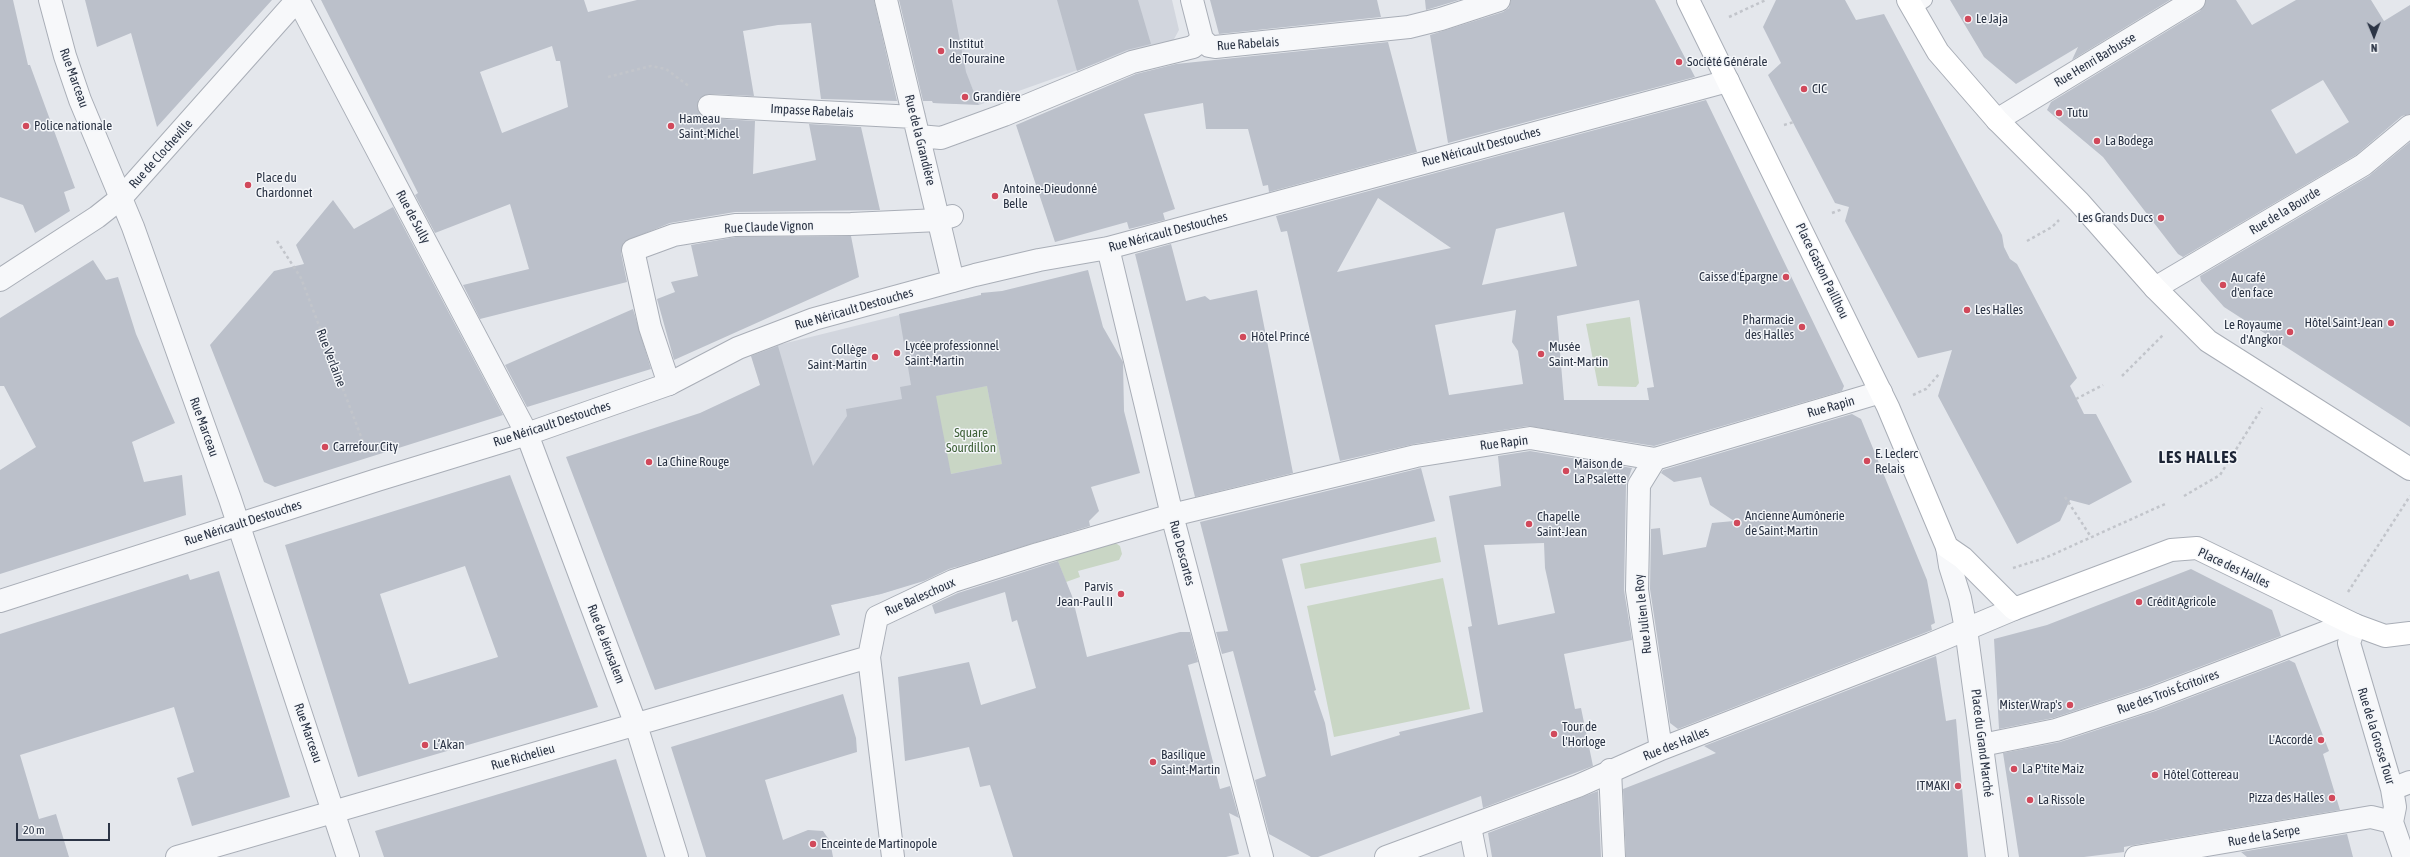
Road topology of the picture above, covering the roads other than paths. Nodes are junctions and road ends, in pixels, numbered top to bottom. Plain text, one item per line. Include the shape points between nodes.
1 (50, 0) edge
2 (298, 0) edge
3 (886, 0) edge
4 (1192, 0) edge
5 (1499, 0) edge
6 (1688, 0) edge
7 (2194, 0) edge
8 (1916, 3) edge
9 (1202, 39) junction
10 (1728, 81) junction
11 (709, 106) road end
12 (1997, 120) junction
13 (917, 126) junction
14 (2410, 126) edge
15 (126, 193) junction
16 (946, 218) junction
17 (1108, 248) junction
18 (0, 280) edge
19 (953, 281) junction
20 (2155, 288) junction
21 (669, 384) junction
22 (1881, 392) junction
23 (527, 434) junction
24 (1656, 459) junction
25 (2410, 469) edge
26 (1172, 515) junction
27 (239, 525) junction
28 (1947, 547) junction
29 (0, 601) edge
30 (2014, 609) junction
31 (2352, 624) junction
32 (1966, 629) junction
33 (2410, 633) edge
34 (868, 657) junction
35 (636, 725) junction
36 (1982, 744) junction
37 (1661, 749) junction
38 (1610, 770) junction
39 (2401, 785) edge
40 (334, 812) junction
41 (2392, 822) junction
42 (1470, 827) junction
43 (2399, 854) edge
44 (177, 857) edge
45 (348, 857) edge
46 (677, 857) edge
47 (893, 857) edge
48 (1262, 857) edge
49 (1386, 857) edge
50 (1476, 857) edge
51 (1614, 857) edge
52 (1997, 857) edge
53 (2136, 857) edge

1 - 15 street, Rue Marceau via 80,100
2 - 15 street, Rue de Clocheville
2 - 23 street, Rue de Sully
3 - 13 street, Rue de la Grandière
4 - 9 street
5 - 9 street, Rue Rabelais via 1427,23 1365,33 1224,47 1209,46
6 - 10 main road, Place Gaston Paillhou
7 - 12 street, Rue Henri Barbusse
8 - 12 main road via 1938,52
9 - 13 street, Rue Rabelais via 1193,47 1132,62 941,138
10 - 17 street, Rue Néricault Destouches
10 - 22 main road, Place Gaston Paillhou
11 - 13 street, Impasse Rabelais
12 - 20 main road via 2079,202
13 - 16 street, Rue de la Grandière
14 - 20 street, Rue de la Bourde via 2363,164
15 - 18 street, Rue de Clocheville via 97,217
15 - 27 street, Rue Marceau
16 - 19 street, Rue de la Grandière
16 - 21 street, Rue Claude Vignon via 794,226 735,225 674,235 633,250 650,327
17 - 19 street, Rue Néricault Destouches via 1038,260
17 - 26 street, Rue Descartes
19 - 21 street, Rue Néricault Destouches via 814,319 738,348
20 - 25 main road via 2208,341
21 - 23 street, Rue Néricault Destouches
22 - 24 street, Rue Rapin
22 - 28 main road, Place Gaston Paillhou
23 - 27 street, Rue Néricault Destouches
23 - 35 street, Rue de Jérusalem
24 - 26 street, Rue Rapin via 1530,438 1416,456
24 - 37 street, Rue Julien le Roy via 1639,485 1637,590
26 - 34 street, Rue Baleschoux via 953,581 877,617
26 - 48 street, Rue Descartes
27 - 29 street, Rue Néricault Destouches
27 - 40 street, Rue Marceau
28 - 30 main road via 1962,558
28 - 32 street, Place Gaston Paillhou
30 - 31 main road, Place des Halles via 2171,550 2197,548
30 - 32 street, Place des Halles
31 - 33 main road, Place des Halles via 2385,636
31 - 36 street, Rue des Trois Écritoires via 2152,699 2056,730
31 - 39 street, Rue de la Grosse Tour via 2349,643
32 - 36 street, Place du Grand Marché
32 - 37 street, Rue des Halles
34 - 35 street, Rue Richelieu
34 - 47 street, Rue Baleschoux
35 - 40 street, Rue Richelieu
35 - 46 street, Rue de Jérusalem
36 - 52 street, Place du Grand Marché
37 - 38 street, Rue des Halles
38 - 42 street, Rue des Halles via 1578,786
38 - 51 street
39 - 41 street, Rue de la Grosse Tour
40 - 44 street, Rue Richelieu
40 - 45 street, Rue Marceau
41 - 43 street, Rue de la Grosse Tour
41 - 53 street, Rue de la Serpe via 2371,817
42 - 49 street, Rue des Halles
42 - 50 street

